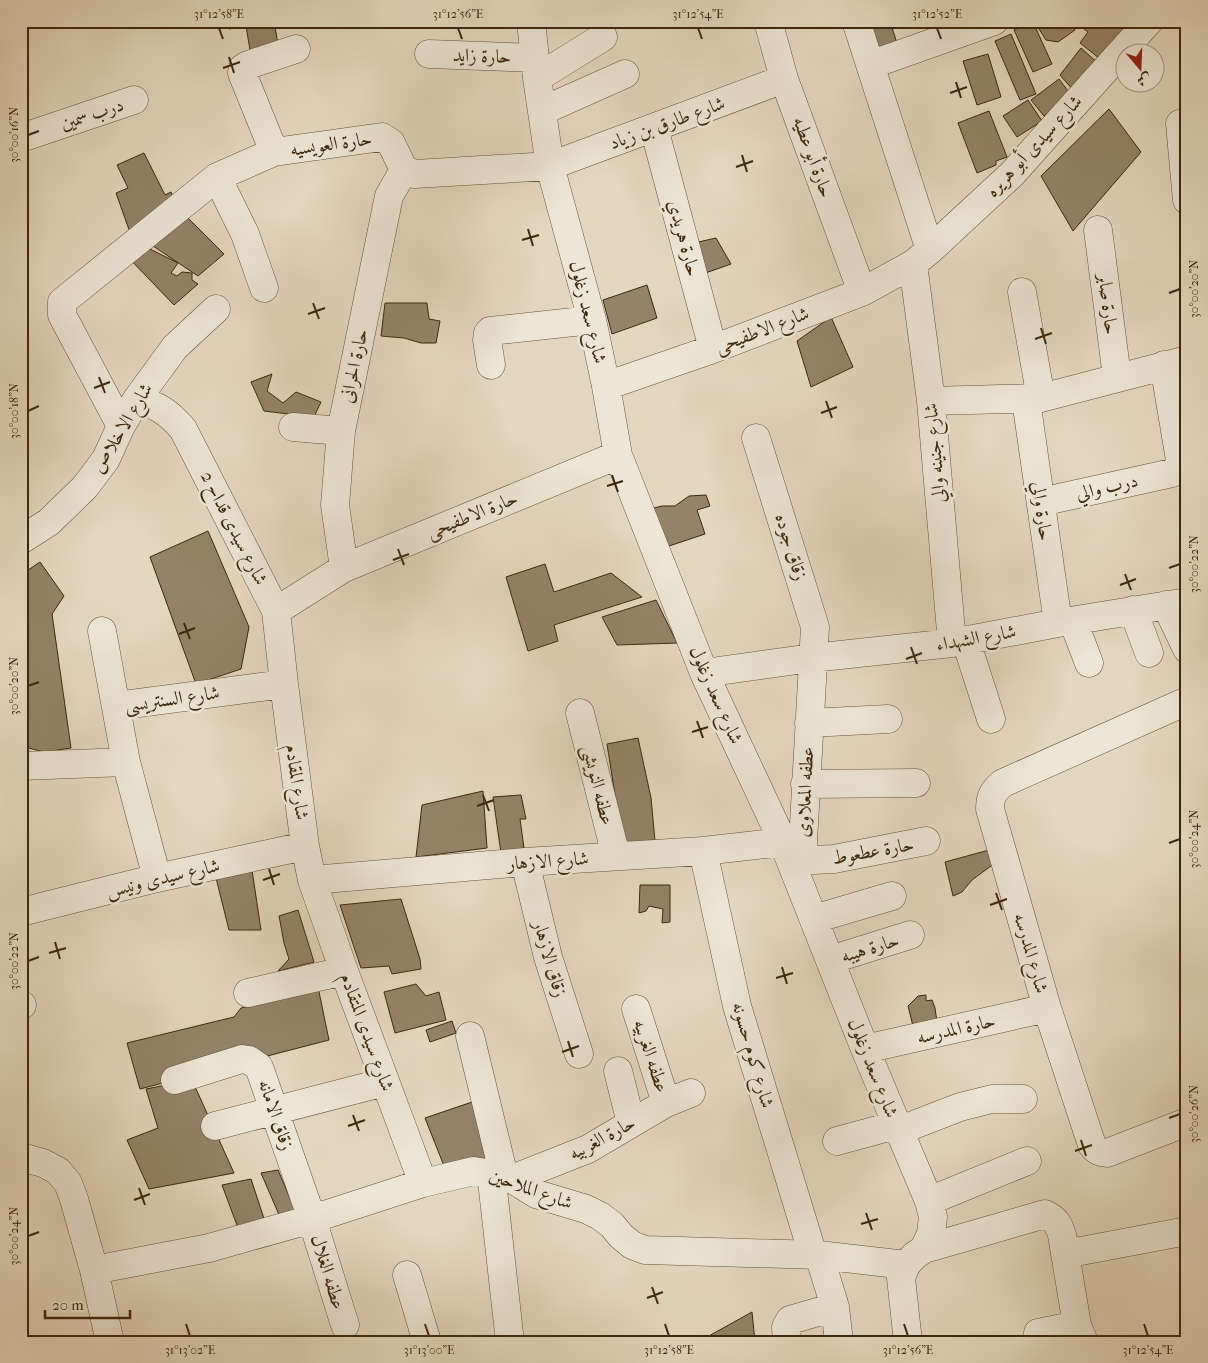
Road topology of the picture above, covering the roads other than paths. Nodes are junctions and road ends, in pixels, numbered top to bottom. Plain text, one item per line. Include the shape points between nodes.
1 (531, 21) edge
2 (768, 21) edge
3 (856, 21) edge
4 (994, 21) edge
5 (1149, 21) edge
6 (603, 38) dead end
7 (296, 49) dead end
8 (429, 54) dead end
9 (870, 65) junction
10 (536, 68) junction
11 (625, 74) dead end
12 (784, 79) junction
13 (134, 100) dead end
14 (542, 111) junction
15 (1180, 124) dead end
16 (654, 128) junction
17 (21, 138) edge
18 (274, 152) junction
19 (550, 166) junction
20 (404, 170) junction
21 (217, 177) junction
22 (1187, 200) edge
23 (1098, 230) dead end
24 (922, 257) junction
25 (264, 288) dead end
26 (862, 292) junction
27 (1022, 292) dead end
28 (216, 309) dead end
29 (592, 320) junction
30 (713, 349) junction
31 (1175, 362) edge
32 (491, 365) dead end
33 (1117, 377) junction
34 (606, 386) junction
35 (137, 399) junction
36 (1034, 399) junction
37 (930, 401) junction
38 (121, 426) junction
39 (293, 427) dead end
40 (341, 431) junction
41 (756, 438) dead end
42 (618, 455) junction
43 (1041, 502) junction
44 (21, 540) edge
45 (344, 568) junction
46 (1177, 603) edge
47 (1133, 610) junction
48 (276, 611) junction
49 (1066, 622) junction
50 (102, 631) dead end
51 (959, 642) junction
52 (1187, 649) edge
53 (1149, 653) dead end
54 (812, 658) junction
55 (1089, 663) dead end
56 (704, 673) junction
57 (284, 684) junction
58 (1187, 701) edge
59 (116, 706) junction
60 (580, 713) dead end
61 (888, 719) dead end
62 (991, 719) dead end
63 (809, 723) junction
64 (126, 762) junction
65 (21, 766) edge
66 (916, 783) dead end
67 (805, 784) junction
68 (926, 841) dead end
69 (305, 846) junction
70 (703, 851) junction
71 (792, 854) junction
72 (616, 856) junction
73 (525, 862) junction
74 (157, 878) junction
75 (312, 880) junction
76 (892, 896) dead end
77 (21, 912) edge
78 (814, 919) junction
79 (910, 936) dead end
80 (830, 960) junction
81 (344, 971) junction
82 (248, 993) dead end
83 (1048, 1008) junction
84 (636, 1009) dead end
85 (470, 1036) dead end
86 (865, 1049) junction
87 (579, 1054) dead end
88 (618, 1070) dead end
89 (175, 1080) dead end
90 (385, 1082) junction
91 (691, 1093) dead end
92 (1023, 1099) dead end
93 (666, 1103) junction
94 (274, 1110) junction
95 (1187, 1122) edge
96 (631, 1123) junction
97 (215, 1126) dead end
98 (897, 1128) junction
99 (837, 1141) dead end
100 (21, 1157) edge
101 (1027, 1161) dead end
102 (502, 1176) junction
103 (422, 1183) junction
104 (928, 1202) junction
105 (312, 1219) junction
106 (1187, 1232) edge
107 (1065, 1254) junction
108 (816, 1255) junction
109 (915, 1257) junction
110 (94, 1270) junction
111 (407, 1274) dead end
112 (835, 1306) junction
113 (345, 1325) dead end
114 (1038, 1333) dead end
115 (1081, 1333) edge
116 (110, 1342) edge
117 (427, 1342) edge
118 (510, 1342) edge
119 (787, 1342) edge
120 (840, 1342) edge
121 (908, 1342) edge

1 - 10 street, شارع سعد زغلول
2 - 12 street, حارة أبو عطيه
3 - 9 street
4 - 9 street
5 - 24 street, شارع سيدى أبو هريره via 1012,174
6 - 10 street
7 - 18 street via 243,68 242,73
8 - 10 street, حارة زايد
9 - 24 street
10 - 14 street, شارع سعد زغلول
11 - 14 street
12 - 16 street, شارع طارق بن زياد
12 - 26 street, حارة أبو عطيه
13 - 17 street, درب سمين
14 - 19 street, شارع سعد زغلول
15 - 22 street
16 - 19 street, شارع طارق بن زياد
16 - 30 street, حارة هريدي
18 - 20 street, حارة العويسيه via 382,136 391,143
18 - 21 street, حارة العويسيه
19 - 20 street via 415,174
19 - 29 street, شارع سعد زغلول
20 - 40 street, حارة الحرانى via 389,196
21 - 25 street via 245,234
21 - 38 street, حارة العويسيه via 62,302 62,315
23 - 33 street, حارة صابر
24 - 26 street, شارع الاطفيحى
24 - 37 street, شارع جنينه والي
26 - 30 street, شارع الاطفيحى
27 - 36 street, حارة والي
28 - 35 street, شارع الاخلاص via 176,347
29 - 32 street via 490,331 486,340
29 - 34 street, شارع سعد زغلول
30 - 34 street, شارع الاطفيحى
31 - 33 street
31 - 43 street, درب والي via 1180,460 1177,470
33 - 36 street
34 - 42 street, شارع سعد زغلول
35 - 38 street, شارع الاخلاص
35 - 48 street, شارع سيدى قداح 2 via 154,404 183,429
36 - 37 street
36 - 43 street, حارة والي
37 - 51 street, شارع جنينه والي
38 - 44 street, شارع الاخلاص via 106,459 85,488 49,522
39 - 40 street
40 - 45 street, حارة الحرانى via 335,505
41 - 54 street, زقاق جوده via 811,612 814,628
42 - 45 street, حارة الاطفيحى
42 - 56 street, شارع سعد زغلول
43 - 49 street, حارة والي
45 - 48 street, حارة الاطفيحى
46 - 47 street, شارع الشهداء
46 - 52 street
47 - 49 street, شارع الشهداء
47 - 53 street
48 - 57 street, شارع سيدى قداح 2
49 - 51 street, شارع الشهداء
49 - 55 street, حارة والي
50 - 59 street
51 - 54 street, شارع الشهداء
51 - 62 street, شارع جنينه والي
54 - 56 street, شارع الشهداء
54 - 63 street, عطفه المعلاوى
56 - 71 street, شارع سعد زغلول
57 - 59 street, شارع السنتريسى
57 - 69 street, شارع المقادم
58 - 83 street, شارع المدرسه via 1003,784 990,799 990,809
59 - 64 street, شارع السنتريسى
60 - 72 street, عطفه النويشى
61 - 63 street, عطفه المعلاوى
63 - 67 street, عطفه المعلاوى
64 - 65 street
64 - 74 street, شارع السنتريسى
66 - 67 street
67 - 71 street, عطفه المعلاوى
68 - 71 street, حارة عطعوط via 834,859
69 - 74 street, شارع سيدى ونيس
69 - 75 street, شارع المقادم
70 - 71 street, شارع الازهار
70 - 72 street, شارع الازهار
70 - 108 street, شارع كوم حسونه via 737,1006
71 - 78 street, شارع سعد زغلول
72 - 73 street, شارع الازهار
73 - 75 street, شارع الازهار
73 - 87 street, زقاق الازهار via 548,957
74 - 77 street, شارع سيدى ونيس
75 - 81 street, شارع سيدى المتقادم
76 - 78 street
78 - 80 street, شارع سعد زغلول
79 - 80 street, حارة هيبه
80 - 86 street, شارع سعد زغلول
81 - 82 street
81 - 90 street, شارع سيدى المتقادم
83 - 86 street, حارة المدرسه
83 - 95 street, شارع المدرسه via 1096,1149 1107,1153
84 - 93 street, عطفه الغربيه
85 - 102 street
86 - 98 street, شارع سعد زغلول
88 - 96 street
89 - 94 street, زقاق الامانه via 242,1059 249,1060 259,1068
90 - 94 street
90 - 103 street, شارع سيدى المتقادم
91 - 93 street, حارة الغربيه
92 - 98 street via 992,1099 960,1106
93 - 96 street, حارة الغربيه
94 - 97 street
94 - 105 street, زقاق الامانه
96 - 102 street, حارة الغربيه via 588,1149
98 - 99 street
98 - 104 street, شارع سعد زغلول
100 - 110 street via 58,1171 68,1183
101 - 104 street
102 - 103 street, شارع الملاحين via 474,1171
102 - 108 street, شارع الملاحين via 536,1194 600,1216 632,1245 645,1250
102 - 118 street
103 - 105 street, شارع الملاحين
104 - 109 street, شارع سعد زغلول via 933,1217 931,1234
105 - 110 street, شارع الملاحين via 209,1248
105 - 113 street, عطفه الغلال
106 - 107 street
107 - 109 street via 1059,1226 1045,1214
107 - 115 street
108 - 109 street, شارع الملاحين
108 - 112 street, شارع كوم حسونه
109 - 121 street, شارع سعد زغلول via 901,1278
110 - 116 street
111 - 117 street
112 - 119 street via 790,1320 786,1328
112 - 120 street, شارع كوم حسونه
114 - 115 street

